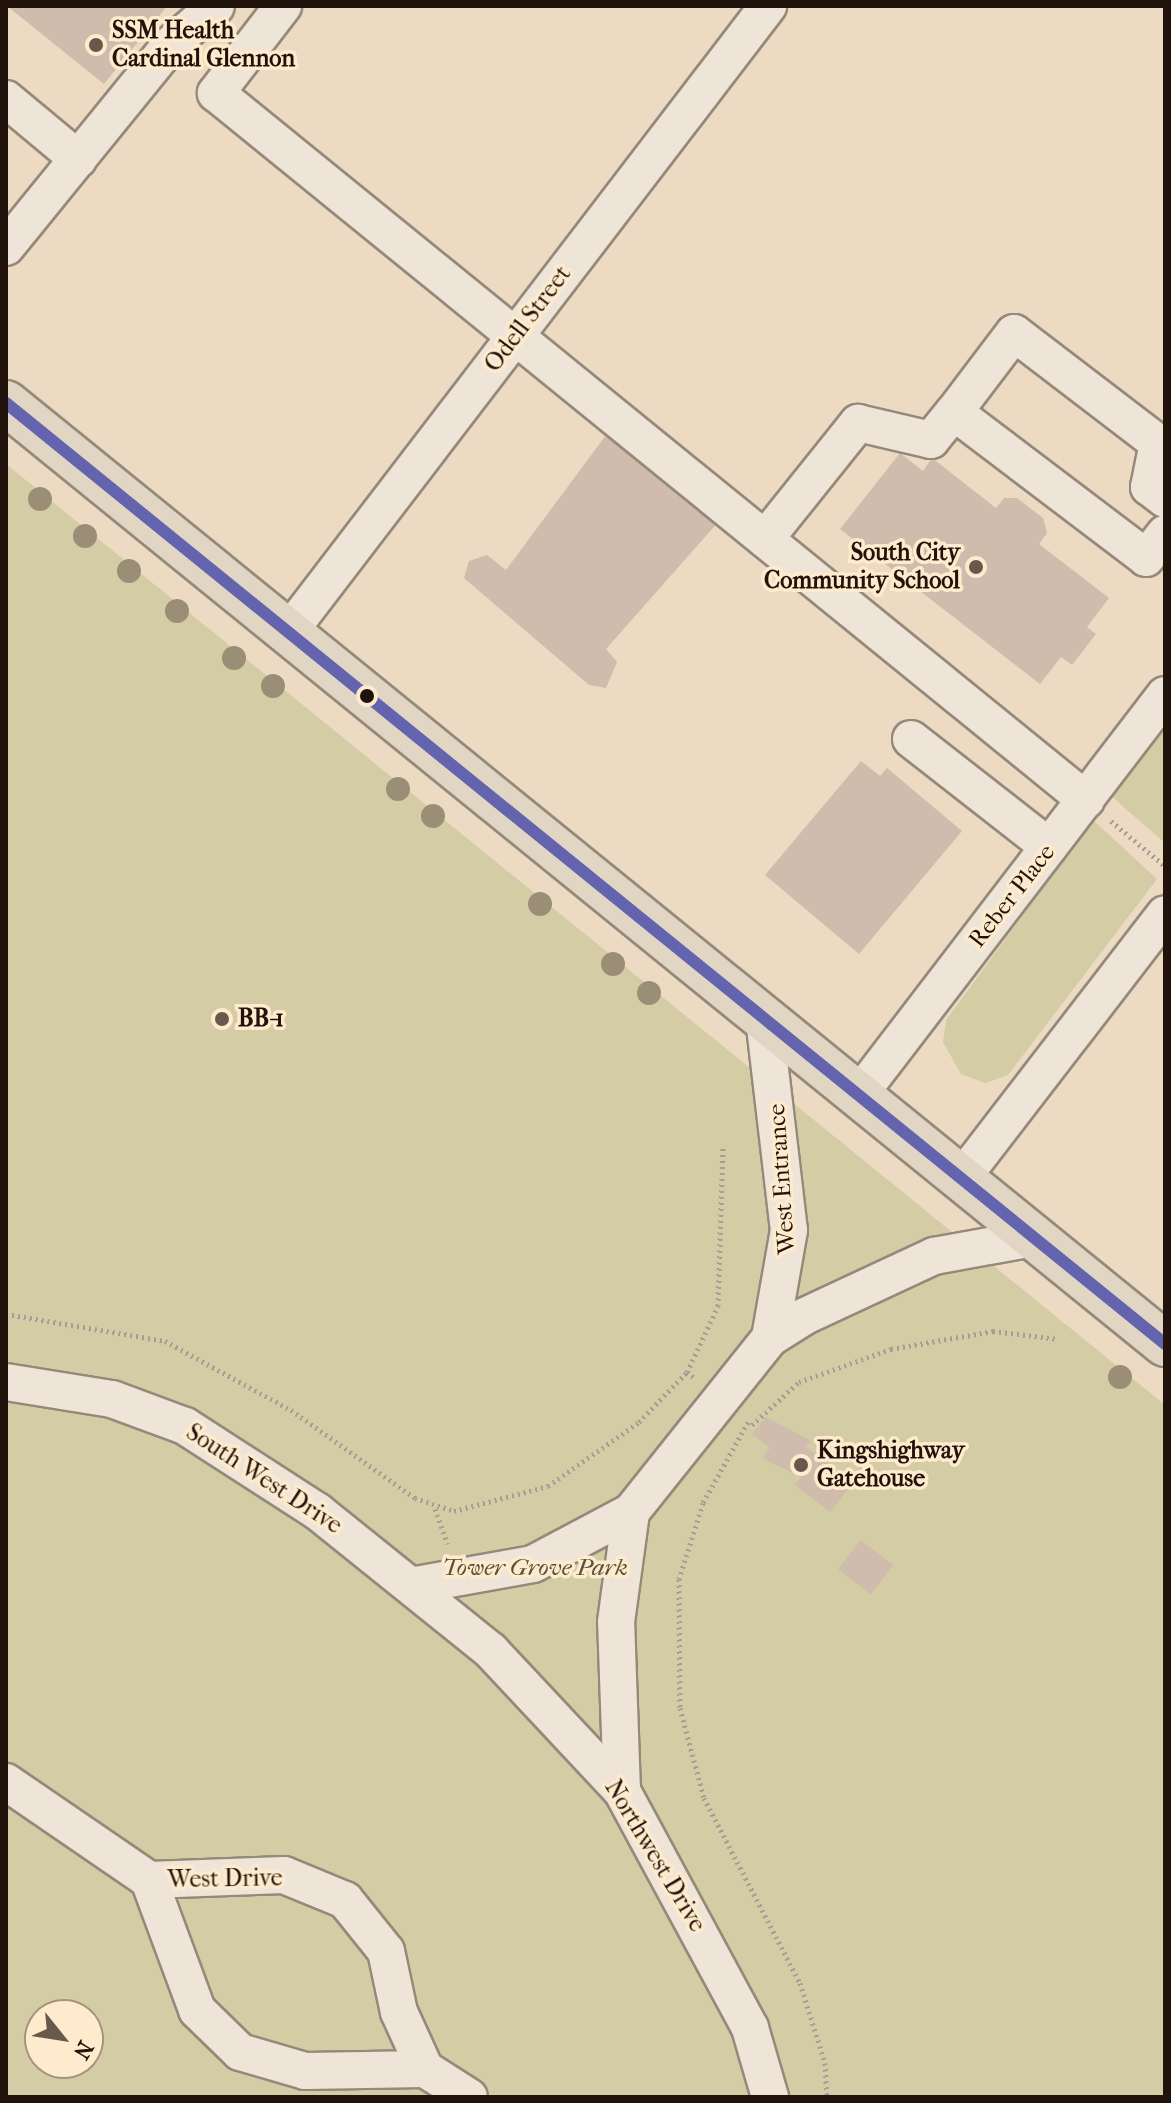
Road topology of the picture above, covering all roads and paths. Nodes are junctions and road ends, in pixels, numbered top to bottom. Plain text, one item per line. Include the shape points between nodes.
1 (216, 6) edge
2 (283, 6) edge
3 (768, 6) edge
4 (6, 99) edge
5 (78, 159) junction
6 (9, 236) edge
7 (515, 336) junction
8 (6, 403) edge
9 (954, 412) junction
10 (1165, 499) edge
11 (1165, 534) edge
12 (765, 539) junction
13 (288, 633) junction
14 (1165, 695) edge
15 (911, 739) dead end
16 (1086, 800) junction
17 (1049, 847) junction
18 (1165, 866) edge
19 (1165, 914) edge
20 (764, 1018) junction
21 (858, 1096) junction
22 (723, 1146) dead end
23 (961, 1179) junction
24 (1033, 1238) junction
25 (6, 1314) edge
26 (770, 1338) junction
27 (1058, 1339) dead end
28 (1165, 1344) edge
29 (687, 1372) junction
30 (696, 1380) dead end
31 (6, 1382) edge
32 (742, 1417) dead end
33 (752, 1425) junction
34 (434, 1508) junction
35 (631, 1512) junction
36 (449, 1549) dead end
37 (416, 1585) junction
38 (6, 1782) edge
39 (622, 1791) junction
40 (149, 1880) junction
41 (425, 2069) junction
42 (469, 2097) edge
43 (770, 2097) edge
44 (827, 2097) edge

1 - 5 street via 170,45
2 - 7 street via 216,93
3 - 7 street, Odell Street
4 - 5 street
5 - 6 street
7 - 12 street
7 - 13 street, Odell Street
8 - 13 main road
9 - 10 street via 1014,333 1158,443 1149,487
9 - 11 street via 1146,558
9 - 12 street via 931,440 858,423
12 - 16 street
13 - 20 main road
14 - 16 street, Reber Place
15 - 17 street
16 - 17 street, Reber Place
16 - 18 path
17 - 21 street, Reber Place
19 - 23 street
20 - 21 main road
20 - 26 street, West Entrance via 789,1230
21 - 23 main road
22 - 29 path via 718,1306
23 - 24 main road
24 - 26 street, West Entrance via 934,1256
24 - 28 main road
25 - 34 path via 165,1341 291,1410
26 - 35 street, West Entrance
27 - 33 path via 993,1331 891,1349 799,1382
29 - 30 path
29 - 34 path via 639,1422 548,1486 482,1509
31 - 37 street, South West Drive via 112,1399 185,1426
32 - 33 path
33 - 44 path via 690,1535 675,1620 680,1708 704,1798 800,1983 825,2063
34 - 36 path
35 - 37 street, West Entrance via 533,1564
35 - 39 street via 616,1622
37 - 39 street, Northwest Drive via 535,1694
38 - 40 street, West Drive
39 - 43 street, Northwest Drive via 750,2028
40 - 41 street, West Drive via 197,2010 240,2052 305,2071
40 - 41 street, West Drive via 284,1875 345,1900 386,1951 399,2012
41 - 42 street

